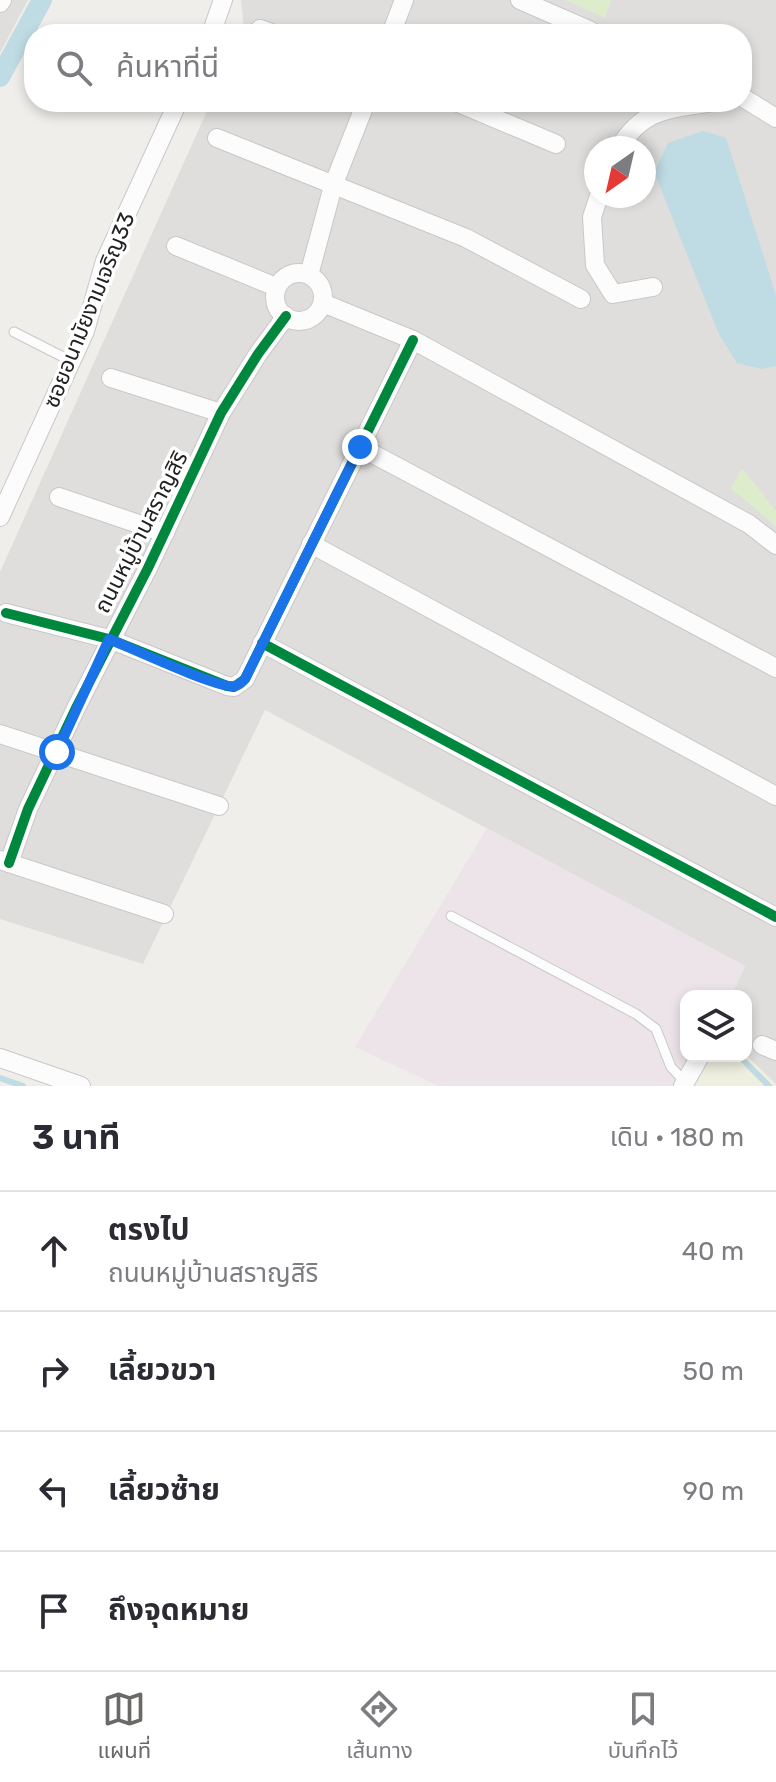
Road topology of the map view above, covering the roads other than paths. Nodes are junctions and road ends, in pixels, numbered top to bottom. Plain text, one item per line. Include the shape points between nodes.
1 (223, 0) edge
2 (404, 0) edge
3 (520, 0) edge
4 (215, 24) edge
5 (395, 24) edge
6 (575, 24) edge
7 (752, 103) edge
8 (173, 112) edge
9 (362, 112) edge
10 (480, 112) edge
11 (657, 112) edge
12 (776, 118) edge
13 (626, 136) edge
14 (217, 138) dead end
15 (556, 144) dead end
16 (333, 186) junction
17 (595, 208) edge
18 (176, 246) dead end
19 (309, 275) junction
20 (276, 287) junction
21 (653, 287) dead end
22 (581, 299) dead end
23 (323, 303) junction
24 (286, 316) junction
25 (14, 332) dead end
26 (413, 340) junction
27 (71, 361) junction
28 (111, 378) dead end
29 (221, 413) junction
30 (360, 447) junction
31 (59, 497) dead end
32 (0, 517) edge
33 (165, 533) junction
34 (311, 544) junction
35 (776, 545) edge
36 (6, 613) dead end
37 (109, 639) junction
38 (262, 643) junction
39 (776, 668) edge
40 (0, 734) edge
41 (57, 752) junction
42 (776, 796) edge
43 (219, 806) dead end
44 (5, 861) edge
45 (164, 914) dead end
46 (451, 916) dead end
47 (776, 917) edge
48 (0, 1058) edge
49 (697, 1062) edge
50 (684, 1084) edge
51 (81, 1086) edge

1 - 4 street
2 - 5 street
3 - 6 street
7 - 12 street
8 - 27 street, ซอยอนามัยงามเจริญ33 via 105,261
9 - 16 street
10 - 15 street
11 - 13 street
14 - 16 street
16 - 19 street
16 - 22 street via 466,238
17 - 21 street via 595,265 613,294
18 - 20 street
19 - 20 street via 291,274
19 - 23 street via 319,282
20 - 24 street via 276,305
23 - 24 street via 305,321
23 - 26 street
24 - 29 street, ถนนหมู่บ้านสราญสิริ
25 - 27 lane
26 - 30 street
26 - 35 street via 749,524
27 - 32 street, ซอยอนามัยงามเจริญ33
28 - 29 street
29 - 33 street, ถนนหมู่บ้านสราญสิริ
30 - 34 street
30 - 39 street
31 - 33 street
33 - 37 street, ถนนหมู่บ้านสราญสิริ
34 - 38 street
34 - 42 street
36 - 37 street
37 - 38 street via 234,687 245,679
37 - 41 street, ถนนหมู่บ้านสราญสิริ
38 - 47 street
40 - 41 street
41 - 43 street
41 - 44 street, ถนนหมู่บ้านสราญสิริ
44 - 45 street
46 - 50 lane via 636,1014 656,1029
48 - 51 street
49 - 50 street

